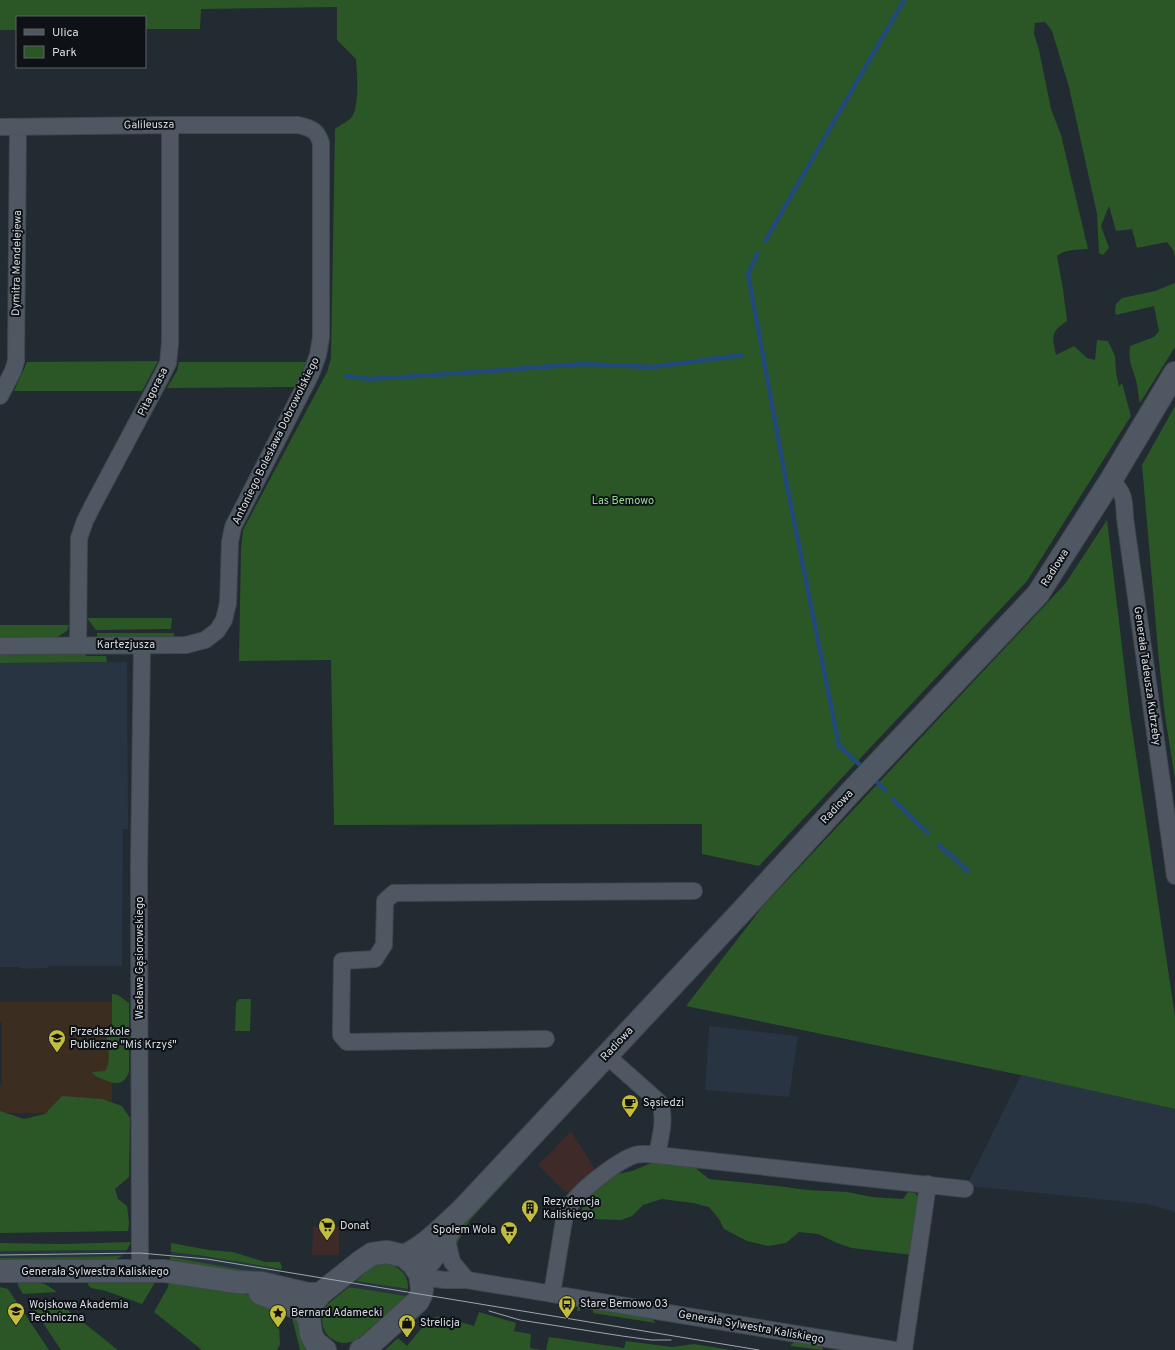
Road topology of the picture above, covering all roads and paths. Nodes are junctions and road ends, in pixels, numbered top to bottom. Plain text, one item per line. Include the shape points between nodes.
1 (170, 125) junction
2 (298, 125) joint
3 (0, 127) edge
4 (18, 127) junction
5 (1175, 373) edge
6 (0, 396) edge
7 (1111, 480) junction
8 (228, 603) joint
9 (142, 645) junction
10 (0, 646) edge
11 (78, 646) junction
12 (1175, 876) edge
13 (694, 891) dead end
14 (546, 1039) dead end
15 (606, 1055) junction
16 (657, 1155) junction
17 (928, 1184) junction
18 (964, 1189) dead end
19 (461, 1212) junction
20 (446, 1236) junction
21 (404, 1256) junction
22 (140, 1270) junction
23 (0, 1271) edge
24 (421, 1280) junction
25 (467, 1280) junction
26 (237, 1282) junction
27 (320, 1294) junction
28 (552, 1294) junction
29 (309, 1319) junction
30 (317, 1347) edge
31 (361, 1350) edge
32 (894, 1350) edge
33 (904, 1350) edge

1 - 2 street, Galileusza
1 - 4 street, Galileusza
1 - 11 street, Pitagorasa via 168,363 78,538
2 - 8 street, Antoniego Bolesława Dobrowolskiego via 318,134 321,143 321,336 311,374 233,527 230,542
3 - 4 street, Galileusza
4 - 6 street, Dymitra Mendelejewa via 16,361
5 - 7 main road, Radiowa
7 - 12 street, Generała Tadeusza Kutrzeby via 1124,496
7 - 15 main road, Radiowa via 1038,594
8 - 9 street, Kartezjusza via 224,620 205,640 186,645
9 - 11 street, Kartezjusza
9 - 22 street, Wacława Gąsiorowskiego via 139,869
10 - 11 street, Kartezjusza
13 - 14 street via 394,893 385,902 384,945 376,959 342,961 341,1035 347,1042
15 - 16 street via 660,1103 663,1110
15 - 19 main road, Radiowa
16 - 17 street
16 - 28 street via 636,1155 625,1160 576,1197 564,1220
17 - 18 street
17 - 33 street
19 - 20 main road, Radiowa
19 - 21 main road, Radiowa via 426,1243
20 - 24 main road, Radiowa
20 - 25 street via 452,1262
21 - 24 main road via 413,1264
21 - 27 main road via 387,1252 372,1254
22 - 23 main road, Generała Sylwestra Kaliskiego
22 - 26 main road, Generała Sylwestra Kaliskiego via 164,1270
24 - 25 street, Generała Sylwestra Kaliskiego
24 - 31 main road, Radiowa via 418,1302
25 - 28 street, Generała Sylwestra Kaliskiego
26 - 27 main road, Generała Sylwestra Kaliskiego via 261,1283 308,1294
26 - 29 main road, Generała Sylwestra Kaliskiego via 300,1309
27 - 29 main road via 314,1302
28 - 32 street, Generała Sylwestra Kaliskiego
29 - 30 main road via 311,1334

